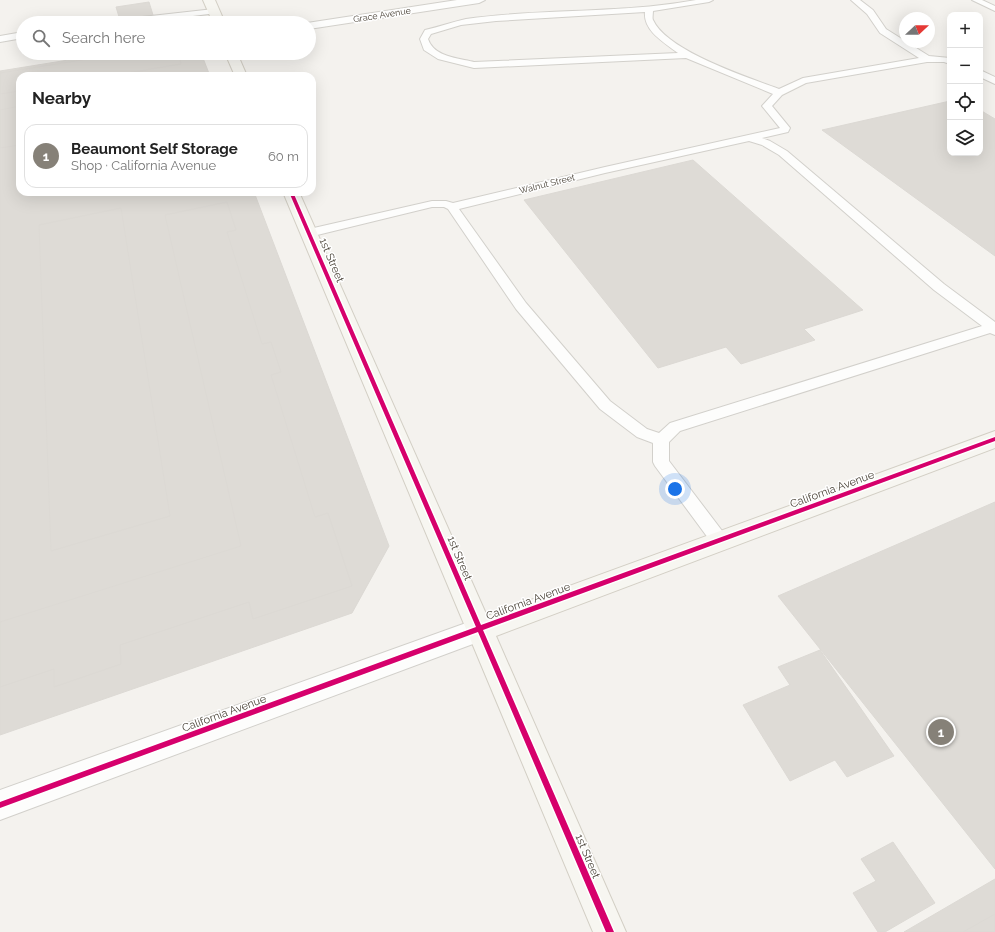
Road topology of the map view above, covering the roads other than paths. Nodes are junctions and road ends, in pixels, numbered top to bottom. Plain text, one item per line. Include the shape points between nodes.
1 (478, 0) edge
2 (709, 0) edge
3 (855, 0) edge
4 (976, 0) edge
5 (212, 5) edge
6 (649, 9) junction
7 (995, 9) edge
8 (153, 16) edge
9 (216, 16) edge
10 (316, 25) edge
11 (16, 36) edge
12 (0, 39) edge
13 (687, 55) junction
14 (927, 59) junction
15 (947, 59) edge
16 (235, 60) edge
17 (239, 72) edge
18 (983, 75) edge
19 (995, 81) edge
20 (779, 94) junction
21 (751, 138) junction
22 (293, 196) edge
23 (452, 207) junction
24 (309, 233) junction
25 (994, 328) edge
26 (995, 439) edge
27 (661, 440) junction
28 (720, 541) junction
29 (480, 630) junction
30 (0, 805) edge
31 (610, 932) edge

1 - 10 street, Grace Avenue
2 - 6 lane via 683,6
3 - 14 lane via 870,12 883,31
4 - 7 lane
5 - 8 lane
5 - 9 street
6 - 13 lane via 648,18 657,33
6 - 13 lane via 535,15 465,22 428,32 424,39 427,48 442,57 474,65
11 - 12 lane
13 - 20 lane
14 - 15 lane
14 - 20 lane via 803,81
16 - 17 street
18 - 19 lane
20 - 21 lane, Walnut Street via 767,106 784,130
21 - 23 lane, Walnut Street
21 - 25 lane via 783,153 939,287
22 - 24 street, 1st Street
23 - 24 lane, Walnut Street via 446,204 432,204
23 - 27 lane via 521,306 605,405 642,433
24 - 29 street, 1st Street
25 - 27 lane via 675,427
26 - 28 street, California Avenue
27 - 28 lane via 661,462
28 - 29 street, California Avenue
29 - 30 street, California Avenue
29 - 31 street, 1st Street

